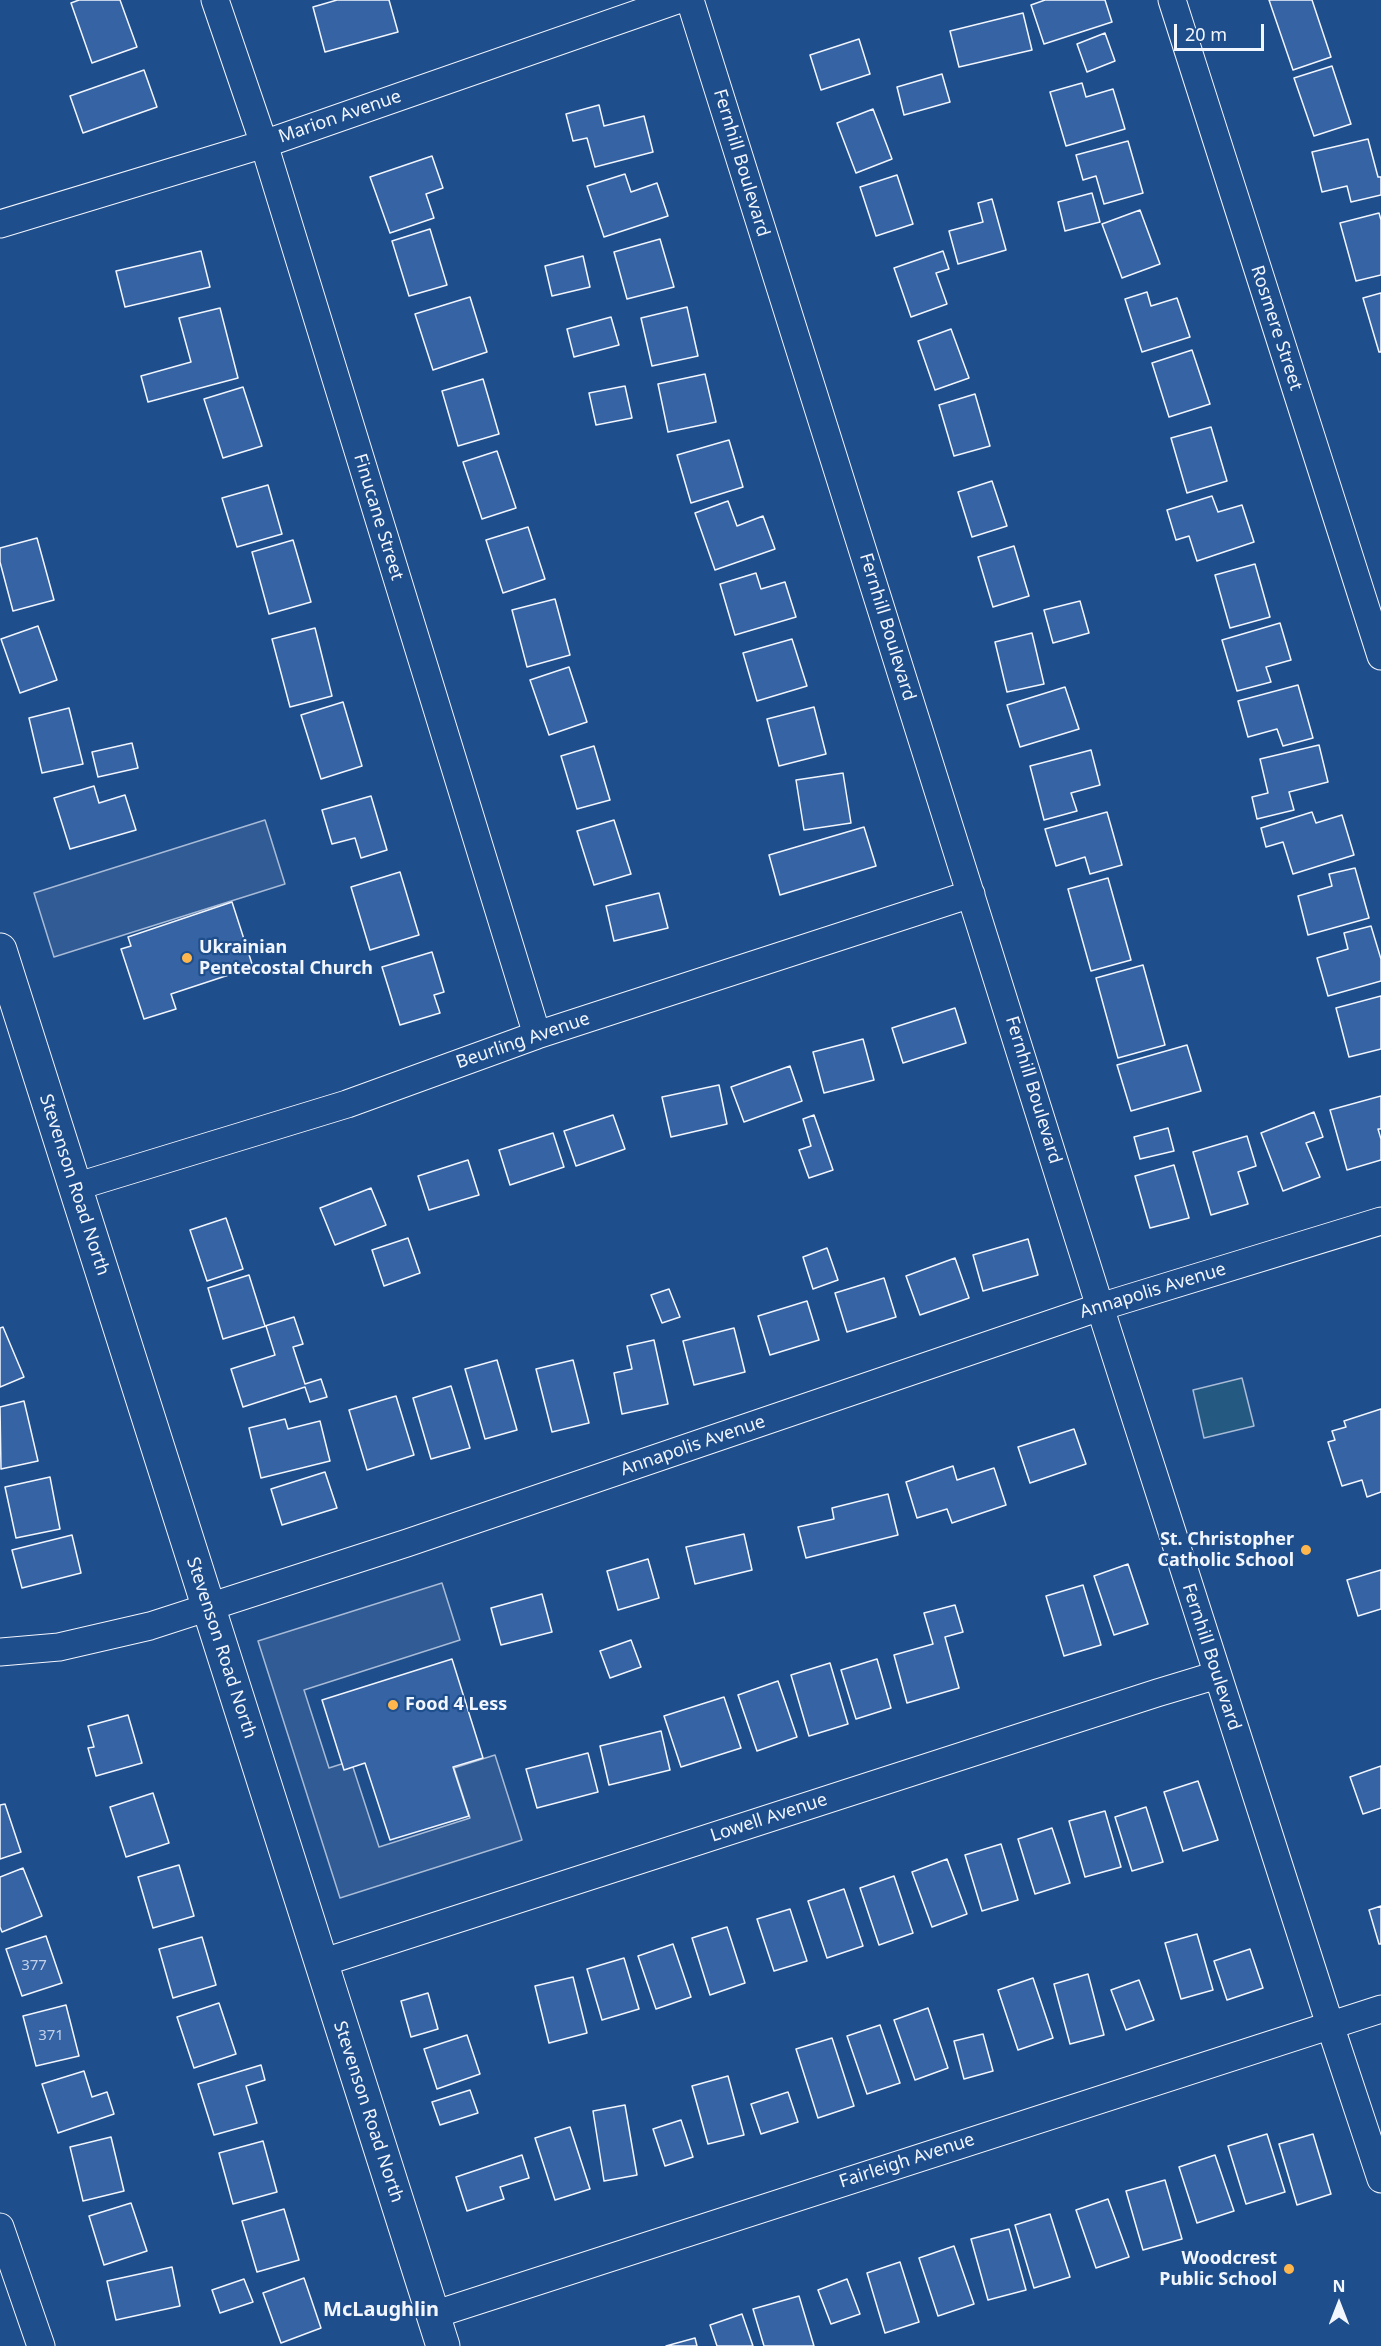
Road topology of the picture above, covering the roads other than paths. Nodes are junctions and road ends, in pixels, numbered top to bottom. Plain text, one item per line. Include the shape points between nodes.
1 (214, 0) edge
2 (677, 0) edge
3 (690, 0) edge
4 (1172, 0) edge
5 (264, 144) junction
6 (0, 224) edge
7 (1381, 656) edge
8 (971, 894) junction
9 (0, 950) edge
10 (537, 1035) junction
11 (75, 1187) junction
12 (1381, 1221) edge
13 (1100, 1307) junction
14 (208, 1608) junction
15 (0, 1652) edge
16 (1217, 1675) junction
17 (321, 1963) junction
18 (1381, 2009) edge
19 (1330, 2025) junction
20 (1381, 2179) edge
21 (0, 2227) edge
22 (433, 2315) junction
23 (40, 2346) edge
24 (443, 2346) edge

1 - 5 street, Finucane Street
2 - 5 street, Marion Avenue
3 - 8 street, Fernhill Boulevard
4 - 7 street, Rosmere Street
5 - 6 street, Marion Avenue
5 - 10 street, Finucane Street
8 - 10 street, Beurling Avenue
8 - 13 street, Fernhill Boulevard
9 - 11 main road, Stevenson Road North
10 - 11 street, Beurling Avenue via 347,1104
11 - 14 main road, Stevenson Road North
12 - 13 street, Annapolis Avenue
13 - 14 street, Annapolis Avenue
13 - 16 street, Fernhill Boulevard
14 - 15 street, Annapolis Avenue via 59,1647
14 - 17 main road, Stevenson Road North
16 - 17 street, Lowell Avenue
16 - 19 street, Fernhill Boulevard
17 - 22 main road, Stevenson Road North
18 - 19 street, Fairleigh Avenue
19 - 20 street, Fernhill Boulevard
19 - 22 street, Fairleigh Avenue
21 - 23 street
22 - 24 main road, Stevenson Road North

